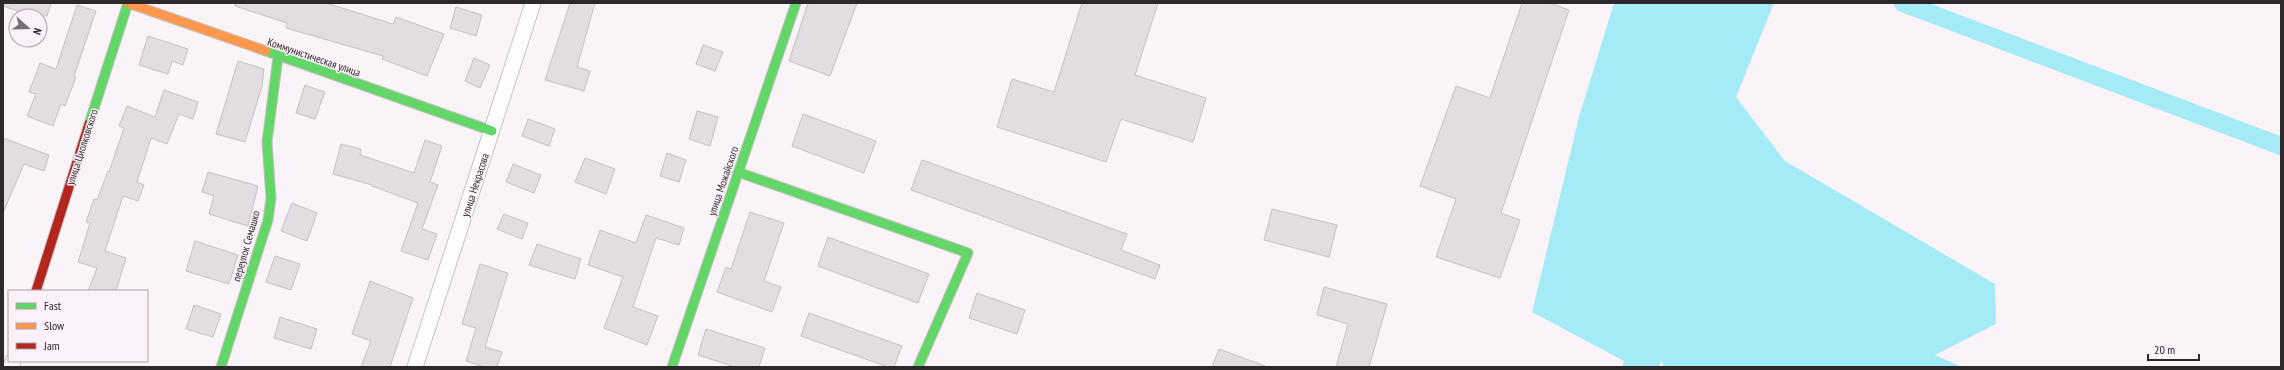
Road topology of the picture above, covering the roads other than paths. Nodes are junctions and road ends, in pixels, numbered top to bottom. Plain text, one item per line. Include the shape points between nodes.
1 (128, 3) edge
2 (533, 3) edge
3 (796, 3) edge
4 (278, 57) junction
5 (492, 131) junction
6 (738, 172) junction
7 (36, 290) edge
8 (221, 367) edge
9 (416, 367) edge
10 (672, 367) edge
11 (918, 367) edge

1 - 4 street, Коммунистическая улица
1 - 7 street, улица Циолковского
2 - 5 street, улица Некрасова
3 - 6 street, улица Можайского
4 - 5 street, Коммунистическая улица
4 - 8 street, переулок Семашко via 267,142 271,198 268,220
5 - 9 street, улица Некрасова
6 - 10 street, улица Можайского
6 - 11 street via 968,253

